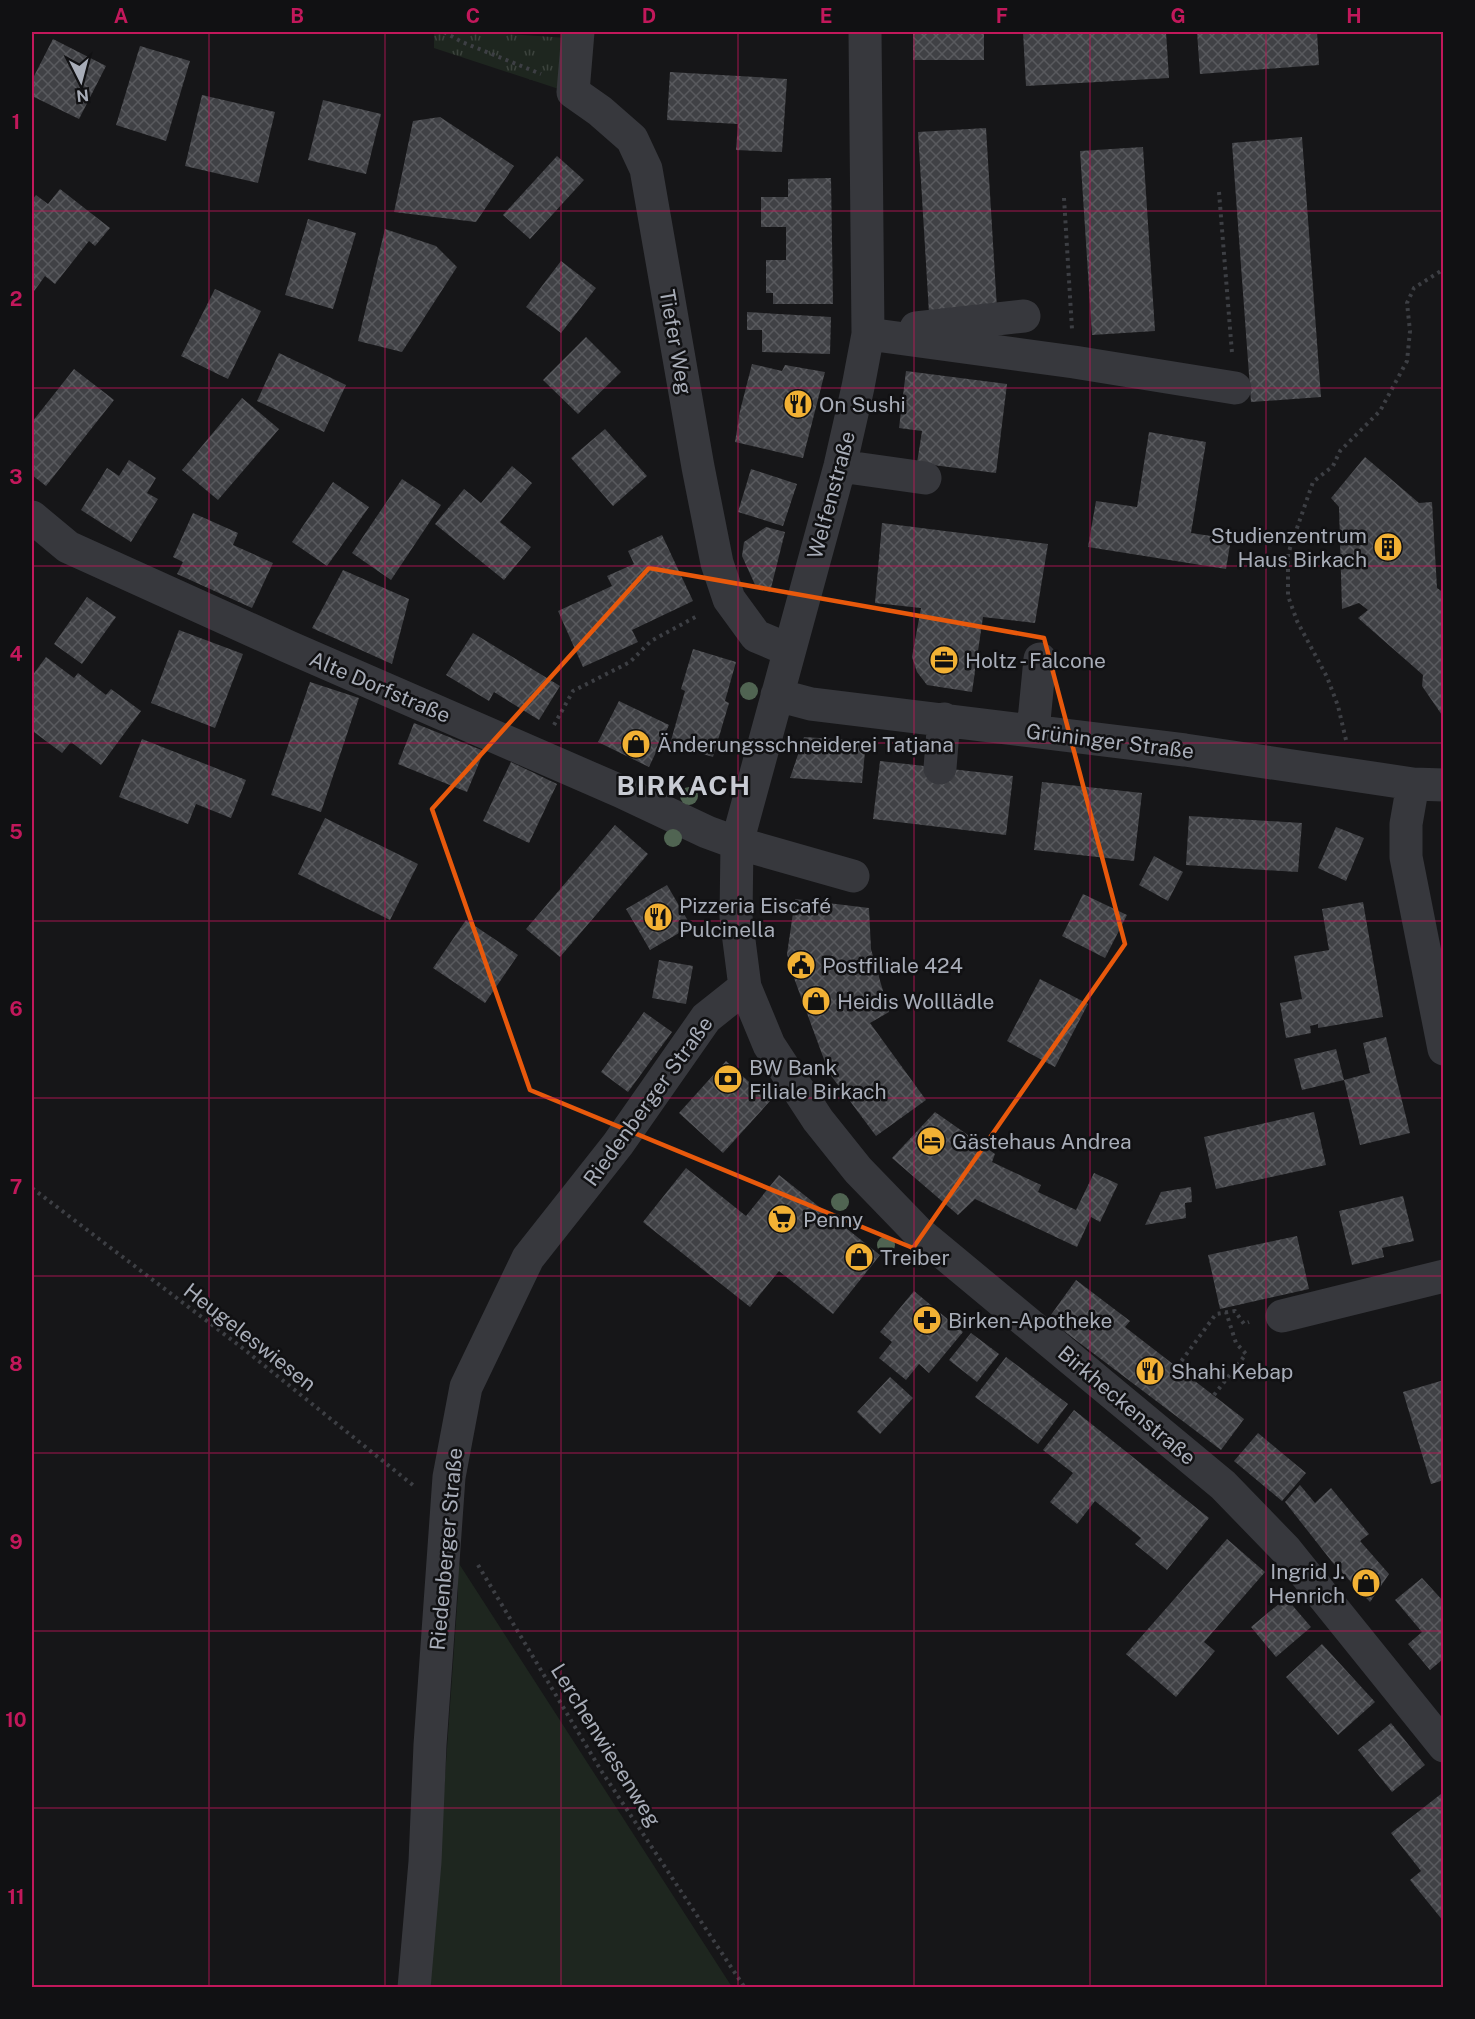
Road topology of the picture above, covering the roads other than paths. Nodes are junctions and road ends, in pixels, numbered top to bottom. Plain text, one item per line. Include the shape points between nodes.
1 (578, 32) edge
2 (865, 32) edge
3 (1024, 316) dead end
4 (868, 334) junction
5 (1235, 388) road end
6 (840, 466) junction
7 (925, 478) dead end
8 (32, 517) edge
9 (789, 650) junction
10 (1040, 659) dead end
11 (777, 695) junction
12 (944, 719) junction
13 (1033, 731) junction
14 (940, 768) dead end
15 (1428, 785) edge
16 (736, 843) junction
17 (853, 876) dead end
18 (745, 987) junction
19 (1443, 1049) edge
20 (1443, 1276) edge
21 (1282, 1316) road end
22 (1443, 1746) edge
23 (414, 1988) edge

1 - 9 street, Tiefer Weg via 573,92 632,139 646,169 698,467 717,563 729,599 756,636
2 - 4 street, Welfenstraße
3 - 4 street
4 - 5 street
4 - 6 street, Welfenstraße
6 - 7 street
6 - 9 street, Welfenstraße
8 - 16 street, Alte Dorfstraße via 68,547
9 - 11 street, Welfenstraße
10 - 13 street
11 - 12 street, Grüninger Straße via 811,704
11 - 16 street, Welfenstraße
12 - 13 street, Grüninger Straße
12 - 14 street
13 - 15 street, Grüninger Straße
15 - 19 street via 1406,824 1406,857
16 - 17 street, Alte Dorfstraße
16 - 18 street, Birkheckenstraße via 736,917
18 - 22 street, Birkheckenstraße via 770,1045 818,1119 858,1170 918,1232 1224,1485 1286,1550
18 - 23 street, Riedenberger Straße via 706,1018 618,1144 528,1258 466,1387 449,1477
20 - 21 street

